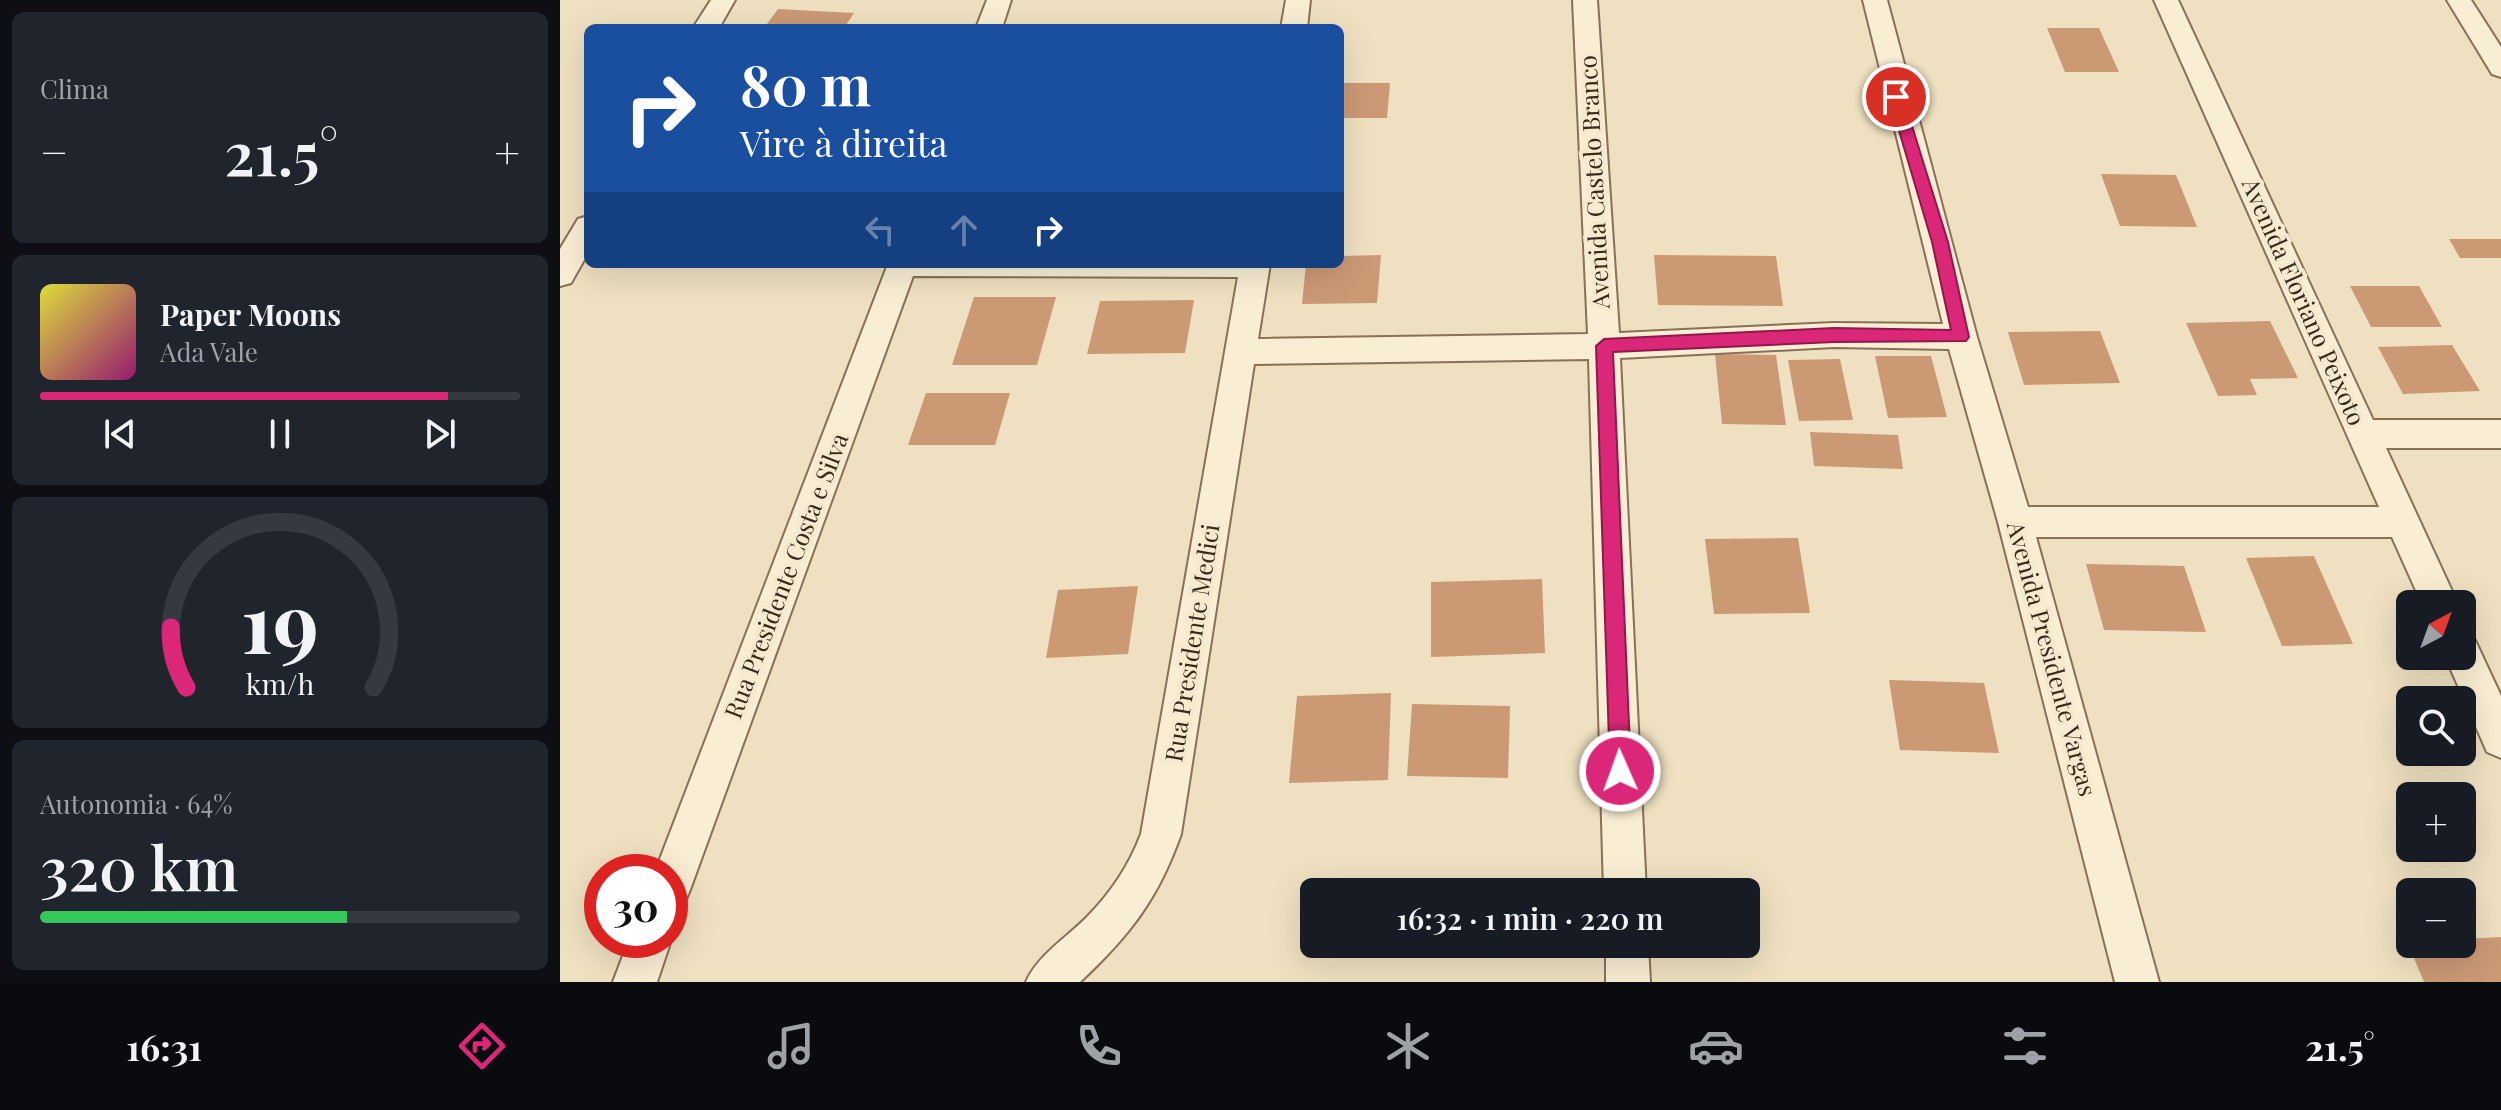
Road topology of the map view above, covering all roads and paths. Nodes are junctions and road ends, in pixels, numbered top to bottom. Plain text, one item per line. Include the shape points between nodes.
1 (723, 0) edge
2 (999, 0) edge
3 (1298, 0) edge
4 (1585, 0) edge
5 (1875, 0) edge
6 (2166, 0) edge
7 (2459, 0) edge
8 (708, 24) edge
9 (990, 24) edge
10 (1295, 24) edge
11 (2501, 68) edge
12 (584, 234) edge
13 (902, 268) edge
14 (1255, 268) edge
15 (560, 275) edge
16 (1961, 337) junction
17 (1604, 346) junction
18 (1241, 352) junction
19 (2363, 434) junction
20 (2501, 434) edge
21 (2015, 522) junction
22 (2404, 522) junction
23 (2434, 590) edge
24 (2470, 670) edge
25 (2501, 739) edge
26 (682, 854) edge
27 (1624, 878) edge
28 (644, 958) edge
29 (1627, 958) edge
30 (635, 982) edge
31 (1048, 982) edge
32 (1628, 982) edge
33 (2137, 982) edge

1 - 8 street
2 - 9 street
3 - 10 street
4 - 17 street, Avenida Castelo Branco
5 - 16 street, Avenida Presidente Vargas
6 - 19 street, Avenida Floriano Peixoto
7 - 11 street
12 - 15 street
13 - 26 street, Rua Presidente Costa e Silva
14 - 18 street, Rua Presidente Medici
16 - 17 street via 1834,335
16 - 21 street, Avenida Presidente Vargas
17 - 18 street
17 - 27 street, Avenida Castelo Branco
18 - 31 street, Rua Presidente Medici via 1161,834 1136,894
19 - 20 street
19 - 22 street, Avenida Floriano Peixoto
21 - 22 street
21 - 33 street, Avenida Presidente Vargas
22 - 23 street, Avenida Floriano Peixoto
24 - 25 street
28 - 30 street
29 - 32 street

